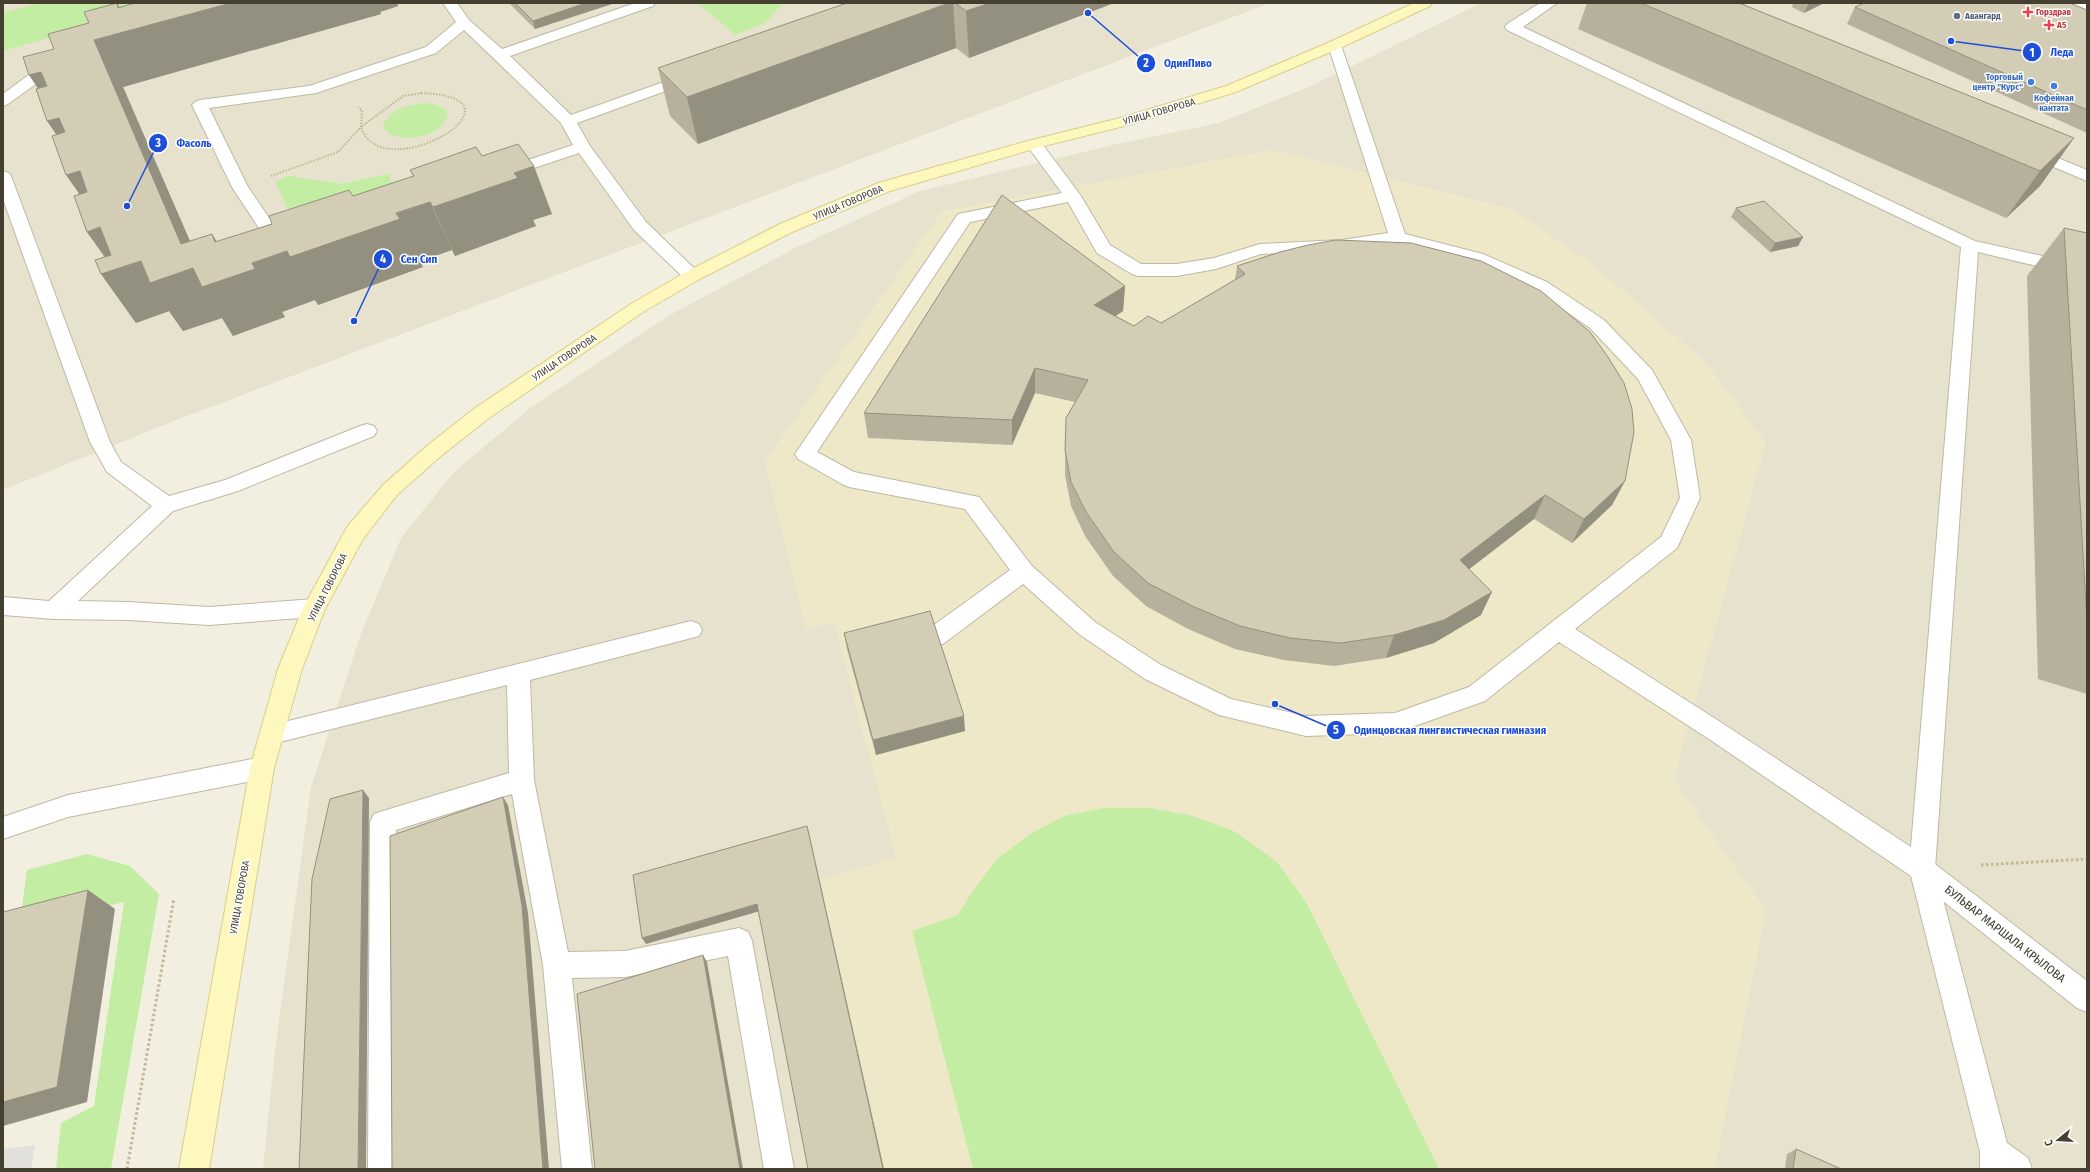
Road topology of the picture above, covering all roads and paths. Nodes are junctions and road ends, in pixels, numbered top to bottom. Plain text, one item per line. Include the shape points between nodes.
1 (450, 3) edge
2 (648, 3) edge
3 (1424, 3) edge
4 (1550, 3) edge
5 (2079, 3) edge
6 (2087, 6) edge
7 (464, 23) junction
8 (1335, 45) junction
9 (500, 55) junction
10 (66, 61) edge
11 (702, 73) edge
12 (3, 101) edge
13 (568, 121) junction
14 (361, 127) junction
15 (1034, 144) junction
16 (2014, 145) edge
17 (582, 147) junction
18 (3, 176) edge
19 (2087, 176) edge
20 (492, 177) edge
21 (240, 187) junction
22 (1072, 196) junction
23 (1398, 237) junction
24 (302, 239) edge
25 (1970, 245) junction
26 (2087, 272) edge
27 (692, 276) junction
28 (367, 431) dead end
29 (166, 505) junction
30 (1024, 572) junction
31 (3, 606) edge
32 (314, 608) junction
33 (54, 610) junction
34 (692, 630) dead end
35 (1559, 630) junction
36 (935, 637) edge
37 (518, 673) junction
38 (272, 734) junction
39 (262, 768) junction
40 (522, 780) junction
41 (3, 828) edge
42 (2087, 859) edge
43 (1922, 869) junction
44 (174, 898) dead end
45 (557, 965) junction
46 (2087, 998) edge
47 (2002, 1163) edge
48 (127, 1169) edge
49 (194, 1169) edge
50 (383, 1169) edge
51 (577, 1169) edge
52 (779, 1169) edge

1 - 7 street
2 - 9 street
3 - 8 main road, УЛИЦА ГОВОРОВА
4 - 25 street via 1512,27
5 - 6 street
7 - 9 street
7 - 21 street via 431,50 311,90 200,105
8 - 15 main road, УЛИЦА ГОВОРОВА via 1231,89 1126,121
8 - 23 street
9 - 13 street
10 - 12 street via 51,65
11 - 13 street
13 - 17 street
14 - 14 path via 364,136 376,145 391,148 409,147 432,142 447,135 459,126 465,110 461,102 451,96 438,93 409,95
14 - 21 path via 338,152
15 - 22 street
15 - 27 main road, УЛИЦА ГОВОРОВА via 884,187 786,228
16 - 19 street
17 - 20 street
17 - 27 street via 640,226
18 - 29 street via 100,442 114,467
21 - 24 street via 280,247
22 - 23 street via 1103,249 1138,270 1177,270 1216,263 1260,249 1374,242
22 - 30 street via 964,218 805,454 849,479 972,504
23 - 35 street via 1477,258 1540,286 1597,324 1645,376 1681,440 1690,498 1669,542
25 - 26 street
25 - 43 street
27 - 32 main road, УЛИЦА ГОВОРОВА via 637,308 512,392 417,465 390,490 355,533
28 - 29 street via 231,486
29 - 33 street
30 - 35 street via 1087,628 1153,672 1227,708 1306,726 1395,723 1477,694
30 - 36 street
31 - 33 street
32 - 33 street via 209,616
32 - 38 main road, УЛИЦА ГОВОРОВА via 290,669
34 - 37 street
35 - 43 street, БУЛЬВАР МАРШАЛА КРЫЛОВА
37 - 38 street
37 - 40 street
38 - 39 main road, УЛИЦА ГОВОРОВА
39 - 41 street via 68,806
39 - 49 main road, УЛИЦА ГОВОРОВА
40 - 45 street
40 - 50 street via 383,822
42 - 43 path
43 - 46 street, БУЛЬВАР МАРШАЛА КРЫЛОВА
43 - 47 street
44 - 48 path
45 - 51 street
45 - 52 street via 625,964 739,941

